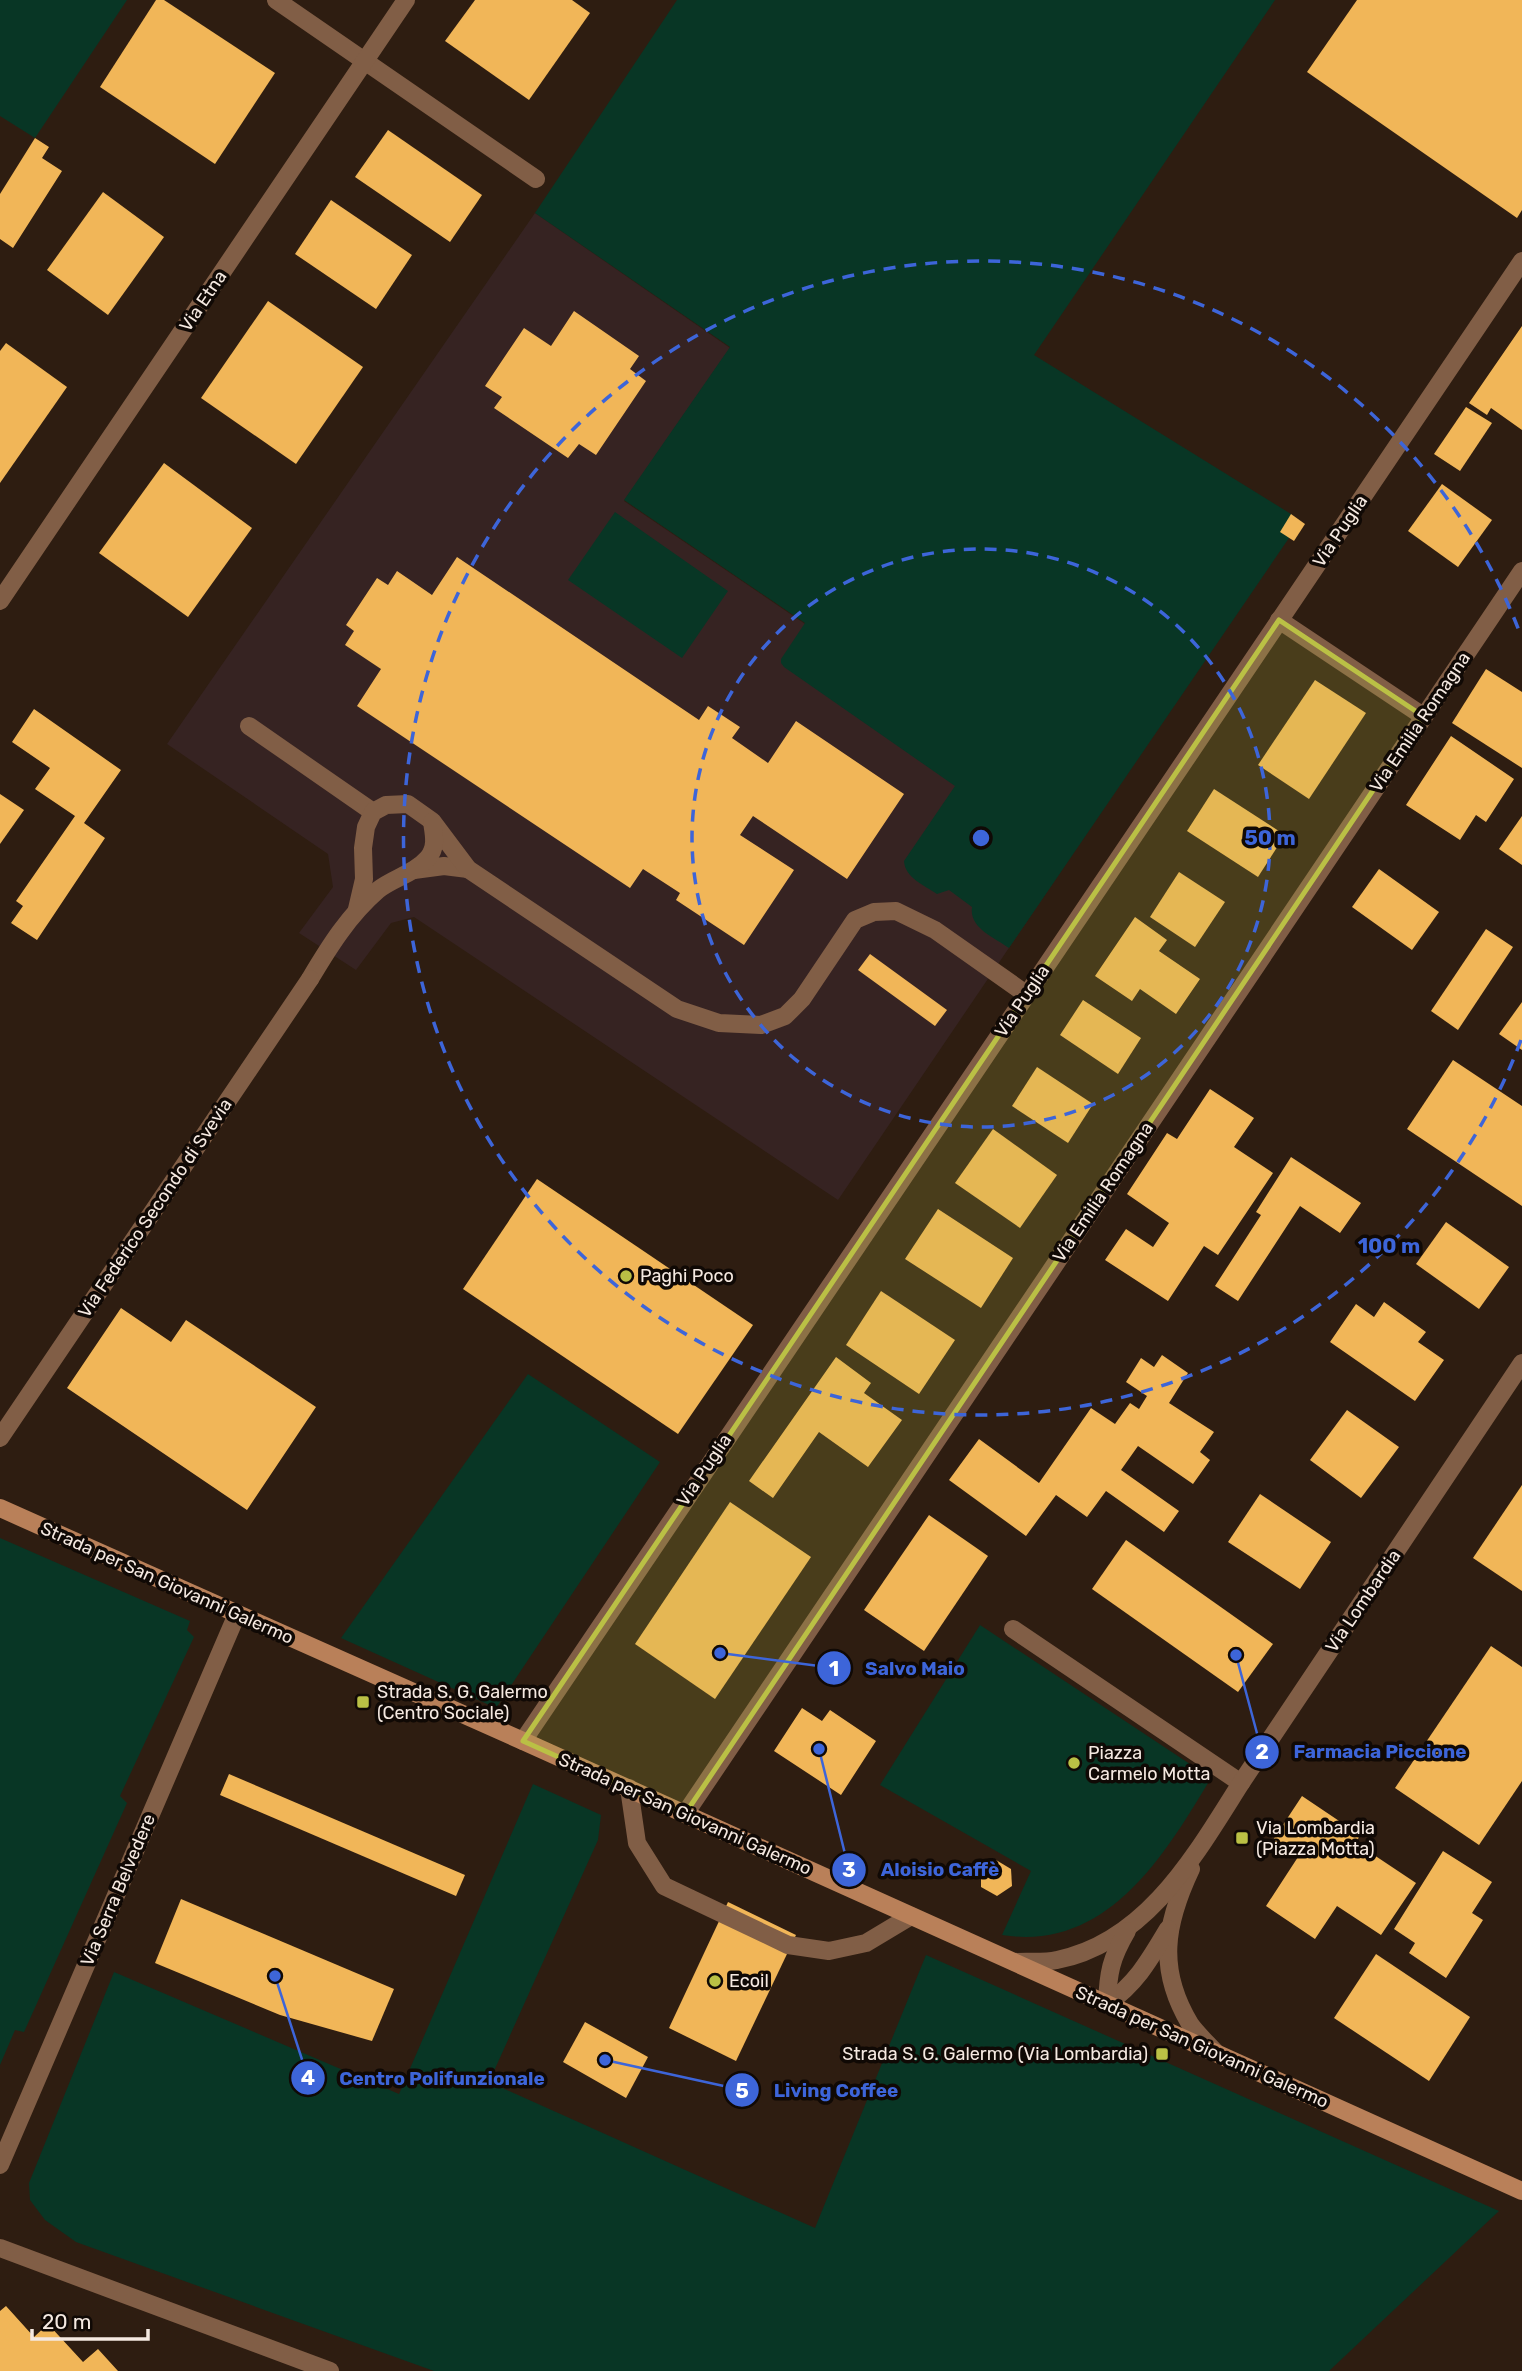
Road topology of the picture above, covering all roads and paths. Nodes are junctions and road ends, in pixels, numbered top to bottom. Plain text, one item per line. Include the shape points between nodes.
1 (276, 0) edge
2 (406, 0) edge
3 (365, 61) junction
4 (536, 179) dead end
5 (1522, 261) edge
6 (1522, 571) edge
7 (0, 601) edge
8 (1279, 620) junction
9 (1423, 716) junction
10 (249, 726) dead end
11 (373, 812) junction
12 (432, 821) junction
13 (468, 869) junction
14 (414, 870) junction
15 (357, 909) junction
16 (1026, 995) junction
17 (1522, 1363) edge
18 (0, 1438) edge
19 (0, 1508) edge
20 (237, 1614) junction
21 (1013, 1629) dead end
22 (523, 1741) junction
23 (1241, 1783) junction
24 (629, 1788) junction
25 (685, 1814) junction
26 (1205, 1841) junction
27 (911, 1916) junction
28 (1129, 1927) junction
29 (1169, 1928) junction
30 (1014, 1962) junction
31 (1107, 2004) junction
32 (1216, 2053) junction
33 (0, 2165) edge
34 (1522, 2192) edge
35 (0, 2248) edge
36 (330, 2371) edge

1 - 3 street
2 - 3 street, Via Etna
3 - 4 street
3 - 7 street, Via Etna
5 - 8 street, Via Puglia
6 - 9 street, Via Emilia Romagna
8 - 9 street
8 - 16 street, Via Puglia
9 - 25 street, Via Emilia Romagna
10 - 11 street
11 - 12 street via 386,805 408,804
11 - 15 street via 366,827 364,879
12 - 13 street
12 - 14 street via 435,842 429,857
13 - 14 street
13 - 16 street via 677,1009 719,1023 761,1025 785,1016 802,999 855,920 874,912 896,911 935,930
14 - 15 street via 381,888
15 - 18 street, Via Federico Secondo di Svevia
16 - 22 street, Via Puglia
17 - 23 street, Via Lombardia
19 - 20 main road, Strada per San Giovanni Galermo
20 - 22 main road, Strada per San Giovanni Galermo
20 - 33 street, Via Serra Belvedere
21 - 23 street
22 - 24 main road, Strada per San Giovanni Galermo
23 - 26 street, Via Lombardia
24 - 25 main road, Strada per San Giovanni Galermo
24 - 27 street via 637,1843 664,1886 788,1945 829,1951 866,1943
25 - 27 main road, Strada per San Giovanni Galermo
26 - 28 street via 1153,1906
26 - 29 street via 1178,1896
27 - 30 main road, Strada per San Giovanni Galermo
28 - 30 street via 1099,1945 1057,1960
28 - 31 street via 1108,1972
29 - 31 street via 1143,1971
29 - 32 street via 1169,1977 1191,2025
30 - 31 main road, Strada per San Giovanni Galermo
31 - 32 main road, Strada per San Giovanni Galermo
32 - 34 main road, Strada per San Giovanni Galermo
35 - 36 street

